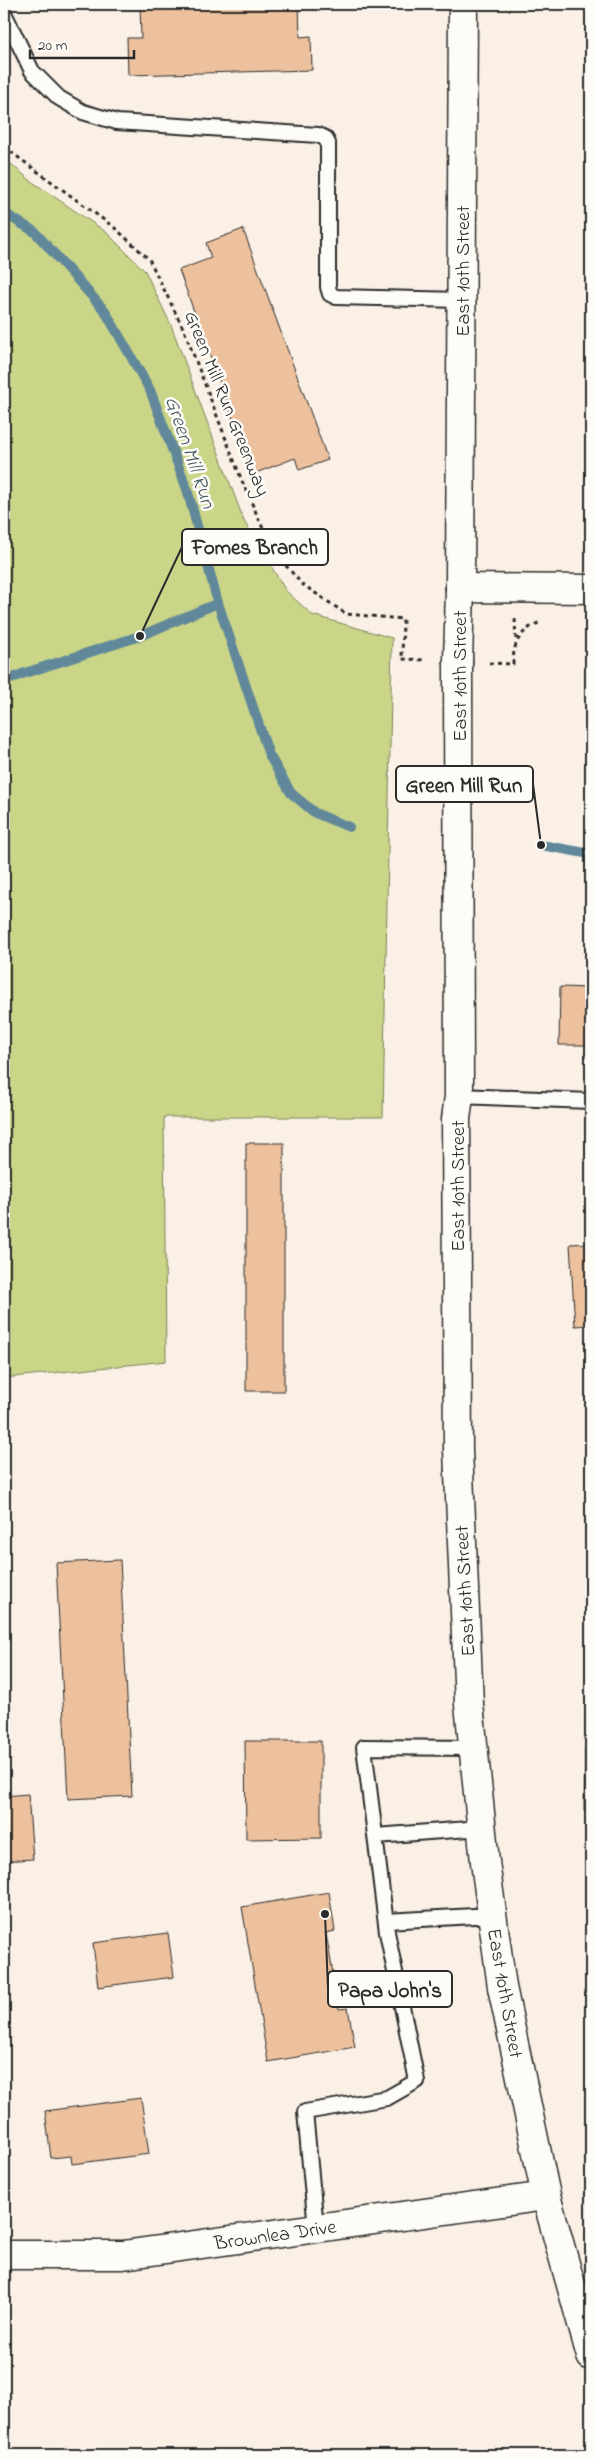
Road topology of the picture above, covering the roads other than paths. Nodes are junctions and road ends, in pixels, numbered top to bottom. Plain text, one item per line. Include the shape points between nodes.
1 (463, 4) edge
2 (4, 13) edge
3 (461, 300) junction
4 (460, 588) junction
5 (591, 589) edge
6 (459, 1096) junction
7 (591, 1102) edge
8 (473, 1748) junction
9 (482, 1828) junction
10 (376, 1836) junction
11 (492, 1915) junction
12 (386, 1921) junction
13 (546, 2196) junction
14 (316, 2228) junction
15 (4, 2255) edge
16 (591, 2356) edge

1 - 3 main road, East 10th Street
2 - 3 lane via 32,71 59,98 83,112 117,122 325,138 328,143 330,294 336,297
3 - 4 main road, East 10th Street
4 - 5 main road
4 - 6 main road, East 10th Street
6 - 7 lane
6 - 8 main road, East 10th Street via 456,1119 458,1450
8 - 9 main road, East 10th Street
8 - 10 lane via 364,1747
9 - 10 lane
9 - 11 main road, East 10th Street
10 - 12 lane
11 - 12 lane
11 - 13 main road, East 10th Street via 502,1987
12 - 14 lane via 417,2081 388,2098 305,2112
13 - 14 main road, Brownlea Drive
13 - 16 main road, East 10th Street
14 - 15 main road, Brownlea Drive via 123,2255

